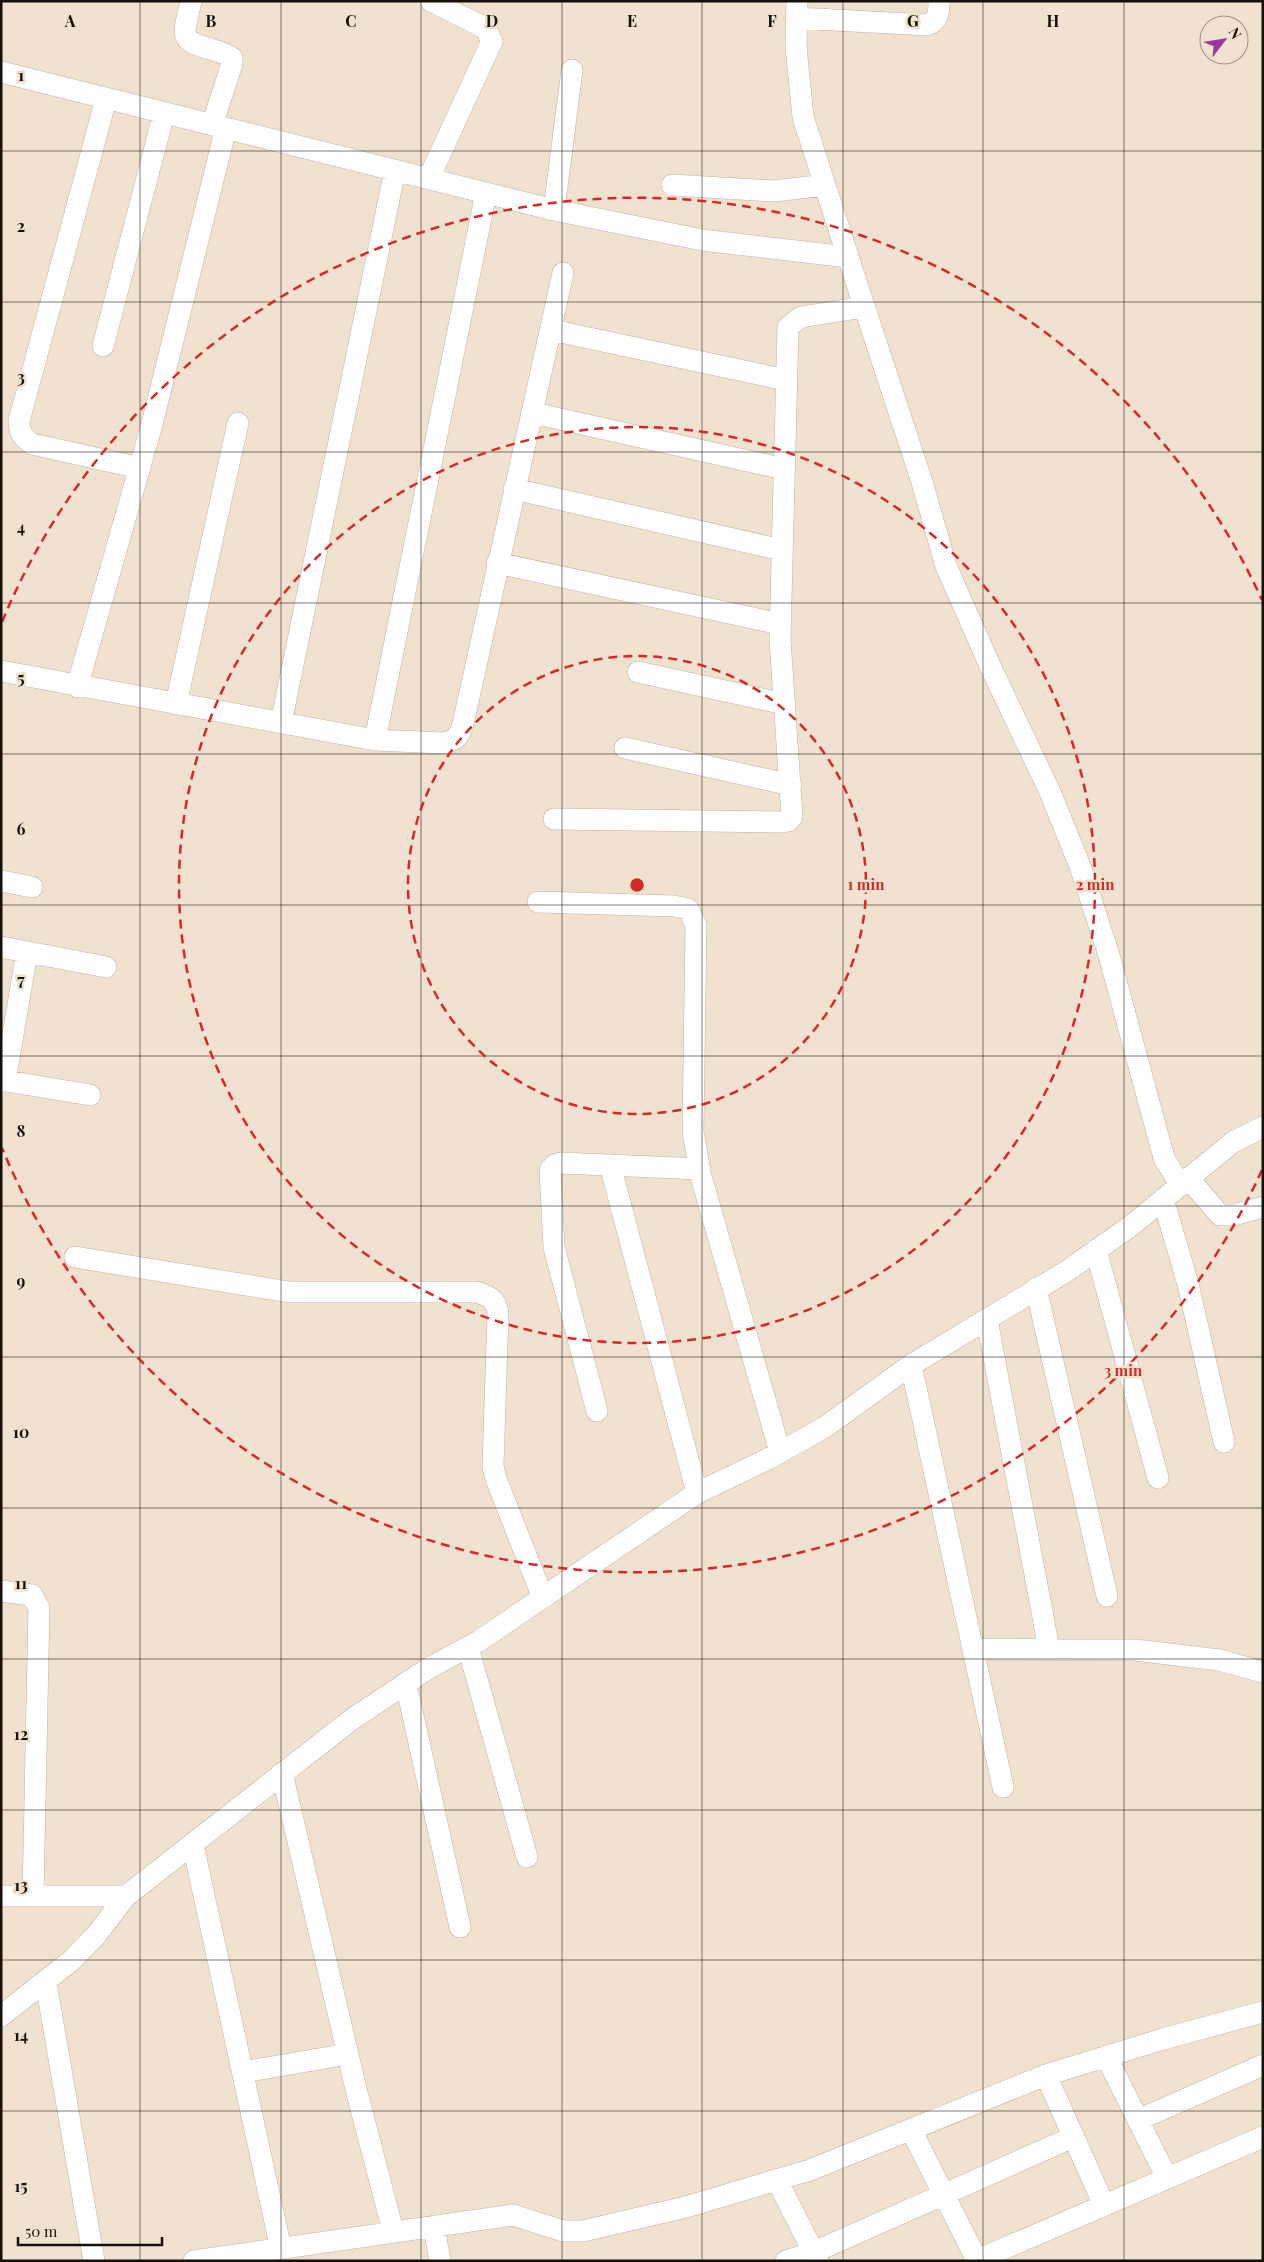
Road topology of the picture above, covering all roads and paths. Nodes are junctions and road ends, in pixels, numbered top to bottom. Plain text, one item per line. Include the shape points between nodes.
1 (191, 1) edge
2 (431, 1) edge
3 (938, 1) edge
4 (797, 10) edge
5 (572, 70) dead end
6 (1, 72) edge
7 (106, 99) junction
8 (164, 113) junction
9 (219, 126) junction
10 (395, 170) junction
11 (429, 178) junction
12 (672, 184) dead end
13 (825, 185) junction
14 (486, 193) junction
15 (554, 210) junction
16 (848, 256) junction
17 (563, 273) dead end
18 (864, 307) junction
19 (551, 330) junction
20 (103, 346) dead end
21 (786, 380) junction
22 (533, 413) junction
23 (238, 423) dead end
24 (140, 468) junction
25 (784, 469) junction
26 (514, 489) junction
27 (782, 550) junction
28 (497, 563) junction
29 (780, 624) junction
30 (1, 672) edge
31 (638, 672) dead end
32 (77, 687) junction
33 (176, 704) junction
34 (784, 704) junction
35 (281, 723) junction
36 (375, 740) junction
37 (625, 748) dead end
38 (791, 785) junction
39 (554, 819) dead end
40 (1, 881) edge
41 (32, 887) dead end
42 (538, 902) dead end
43 (1, 947) edge
44 (27, 952) junction
45 (106, 967) dead end
46 (3, 1080) edge
47 (90, 1095) dead end
48 (1263, 1127) edge
49 (610, 1165) junction
50 (700, 1169) junction
51 (1184, 1181) junction
52 (1163, 1199) junction
53 (1263, 1207) edge
54 (1096, 1250) junction
55 (75, 1257) dead end
56 (1036, 1288) junction
57 (987, 1320) junction
58 (912, 1365) junction
59 (597, 1411) dead end
60 (1224, 1442) dead end
61 (780, 1452) junction
62 (1158, 1478) dead end
63 (697, 1493) junction
64 (1, 1591) edge
65 (1107, 1596) dead end
66 (543, 1598) junction
67 (468, 1647) junction
68 (974, 1649) junction
69 (1050, 1649) junction
70 (1263, 1672) edge
71 (406, 1684) junction
72 (282, 1773) junction
73 (1004, 1786) dead end
74 (193, 1845) junction
75 (526, 1858) dead end
76 (1, 1896) edge
77 (33, 1896) junction
78 (126, 1896) junction
79 (460, 1927) dead end
80 (46, 1983) junction
81 (1263, 2012) edge
82 (1, 2016) edge
83 (348, 2054) junction
84 (1106, 2056) junction
85 (1263, 2065) edge
86 (243, 2072) junction
87 (1046, 2076) junction
88 (1138, 2120) junction
89 (912, 2130) junction
90 (1073, 2137) junction
91 (1263, 2138) edge
92 (1167, 2178) junction
93 (777, 2180) junction
94 (944, 2194) junction
95 (1104, 2205) junction
96 (434, 2226) junction
97 (393, 2231) junction
98 (281, 2249) junction
99 (816, 2256) edge
100 (976, 2260) edge
101 (94, 2261) edge
102 (194, 2261) edge
103 (440, 2261) edge
104 (786, 2261) edge

1 - 9 street via 185,33 187,40 232,58
2 - 11 street via 484,28 492,41
3 - 4 street via 937,18 927,25
4 - 13 street via 796,47 803,117
5 - 15 street
6 - 7 street
7 - 8 street
7 - 24 street via 19,429 32,444
8 - 9 street
8 - 20 street
9 - 10 street
9 - 24 street
10 - 11 street
10 - 35 street
11 - 14 street
12 - 13 street via 774,191
13 - 16 street
14 - 15 street
14 - 36 street
15 - 16 street via 702,240
16 - 18 street
17 - 19 street
18 - 21 street via 794,320 788,327
18 - 51 street via 946,566 1050,792 1080,866 1109,955 1164,1158
19 - 21 street
19 - 22 street
21 - 25 street
22 - 25 street
22 - 26 street
23 - 33 street
24 - 32 street
25 - 27 street
26 - 27 street
26 - 28 street
27 - 29 street
28 - 29 street
28 - 36 street via 460,735 444,743
29 - 34 street
30 - 32 street
31 - 34 street
32 - 33 street
33 - 35 street
34 - 38 street
35 - 36 street
37 - 38 street
38 - 39 street via 792,810 788,821
40 - 41 street
42 - 50 street via 674,906 688,909 693,916 696,925 692,1131
43 - 44 street
44 - 45 street
44 - 46 street
46 - 47 street
48 - 51 street via 1233,1142
49 - 50 street
49 - 59 street via 555,1164 550,1170 554,1247
49 - 63 street
50 - 61 street
51 - 52 street
51 - 53 street via 1220,1215 1234,1215
52 - 54 street
52 - 60 street via 1188,1284
54 - 56 street
54 - 62 street
55 - 66 street via 289,1292 476,1292 489,1296 497,1304 498,1313 493,1466
56 - 57 street
56 - 65 street
57 - 58 street
57 - 69 street
58 - 61 street via 825,1427
58 - 68 street
61 - 63 street
63 - 66 street
64 - 77 street via 32,1595 39,1608
66 - 67 street
67 - 71 street
67 - 75 street
68 - 69 street
68 - 73 street
69 - 70 street via 1178,1654 1219,1660
71 - 72 street via 351,1720
71 - 79 street
72 - 74 street
72 - 83 street
74 - 78 street
74 - 86 street
76 - 77 street
77 - 78 street
78 - 80 street via 97,1934
80 - 82 street
80 - 101 street
81 - 84 street
83 - 86 street
83 - 97 street
84 - 87 street
84 - 88 street
85 - 88 street
86 - 98 street
87 - 89 street
87 - 90 street
88 - 92 street
89 - 93 street
89 - 94 street
90 - 94 street
90 - 95 street
91 - 92 street
92 - 95 street
93 - 96 street via 583,2231 563,2231 513,2215
93 - 99 street
94 - 99 street
94 - 100 street
95 - 100 street
96 - 97 street
96 - 103 street
97 - 98 street
98 - 102 street
99 - 104 street

